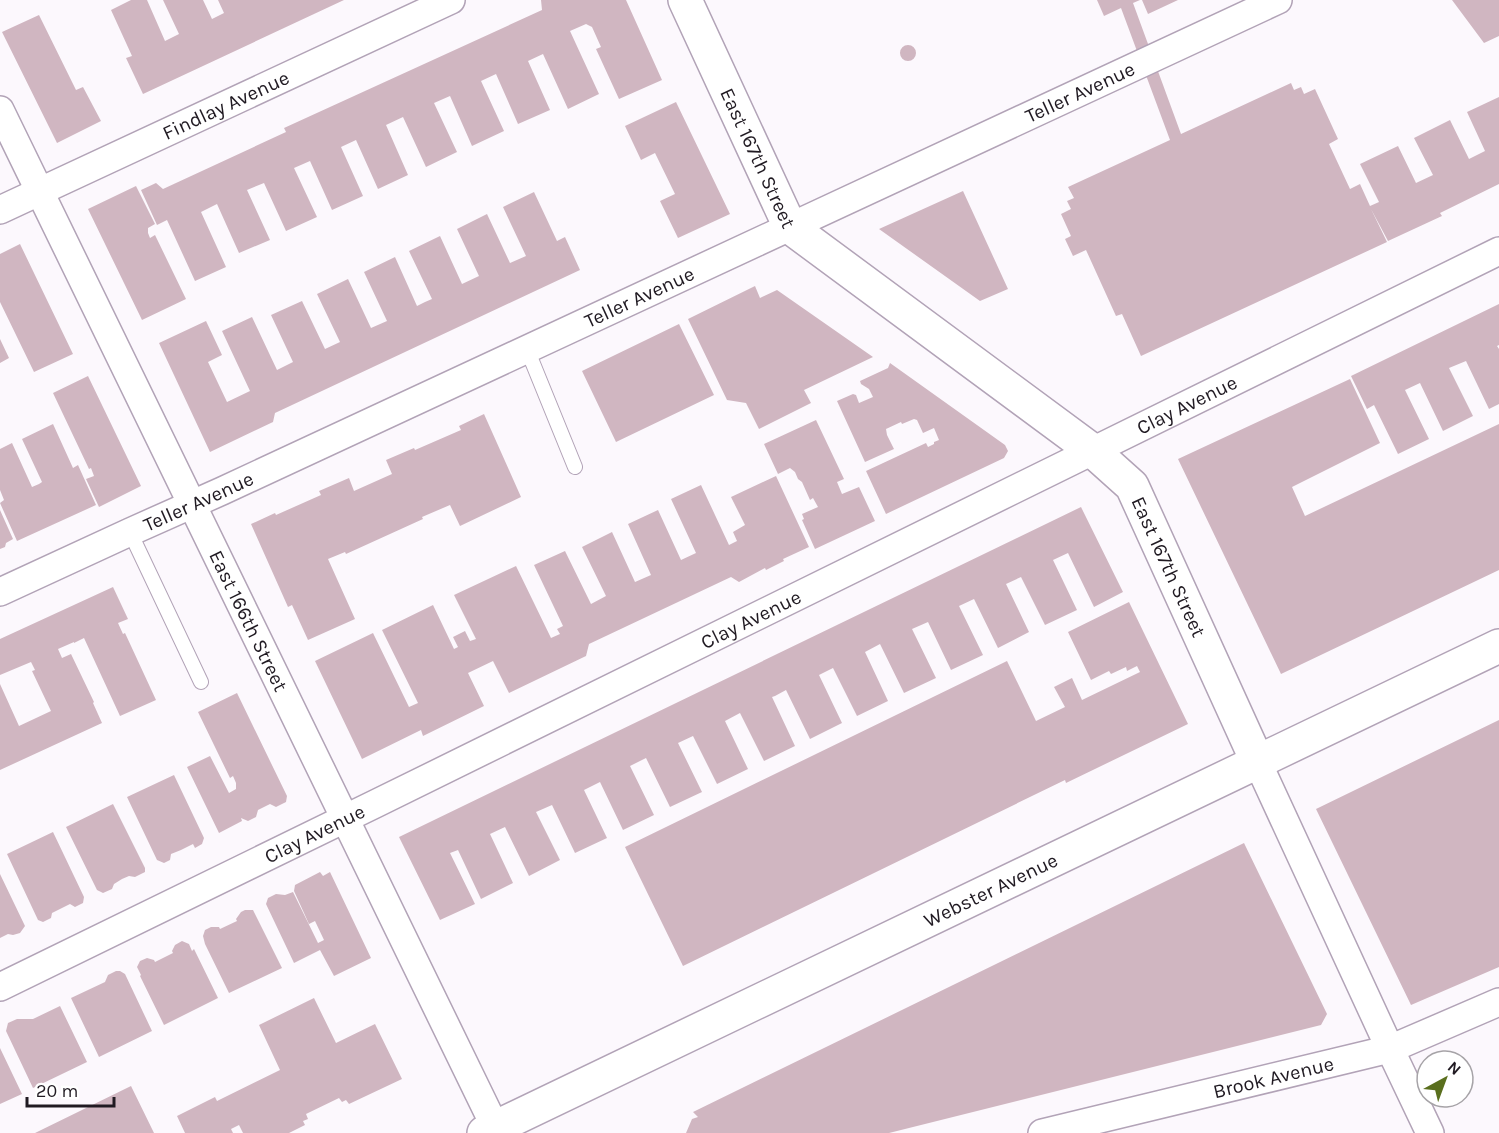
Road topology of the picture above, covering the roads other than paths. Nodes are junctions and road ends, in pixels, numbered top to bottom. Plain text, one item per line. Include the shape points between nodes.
1 (451, 0) edge
2 (685, 0) edge
3 (1278, 0) edge
4 (0, 110) edge
5 (40, 192) junction
6 (0, 210) edge
7 (790, 227) junction
8 (1499, 251) edge
9 (526, 349) junction
10 (1093, 450) junction
11 (574, 467) dead end
12 (192, 505) junction
13 (130, 532) junction
14 (0, 592) edge
15 (1499, 646) edge
16 (201, 682) dead end
17 (1258, 763) junction
18 (344, 819) junction
19 (0, 987) edge
20 (1499, 1002) edge
21 (1390, 1049) junction
22 (492, 1131) edge
23 (1042, 1133) edge
24 (1430, 1133) edge

1 - 5 street, Findlay Avenue
2 - 7 main road, East 167th Street
3 - 7 street, Teller Avenue
4 - 5 street, East 166th Street
5 - 6 street, Findlay Avenue
5 - 12 street, East 166th Street
7 - 9 street, Teller Avenue
7 - 10 main road, East 167th Street
8 - 10 street, Clay Avenue
9 - 11 lane
9 - 12 street, Teller Avenue
10 - 17 main road, East 167th Street via 1132,486
10 - 18 street, Clay Avenue
12 - 13 street, Teller Avenue
12 - 18 street, East 166th Street
13 - 14 street, Teller Avenue
13 - 16 lane
15 - 17 main road, Webster Avenue
17 - 21 street, East 167th Street
17 - 22 main road, Webster Avenue
18 - 19 street, Clay Avenue
18 - 22 street, East 166th Street
20 - 21 street, Brook Avenue
21 - 23 street, Brook Avenue
21 - 24 street, East 167th Street

